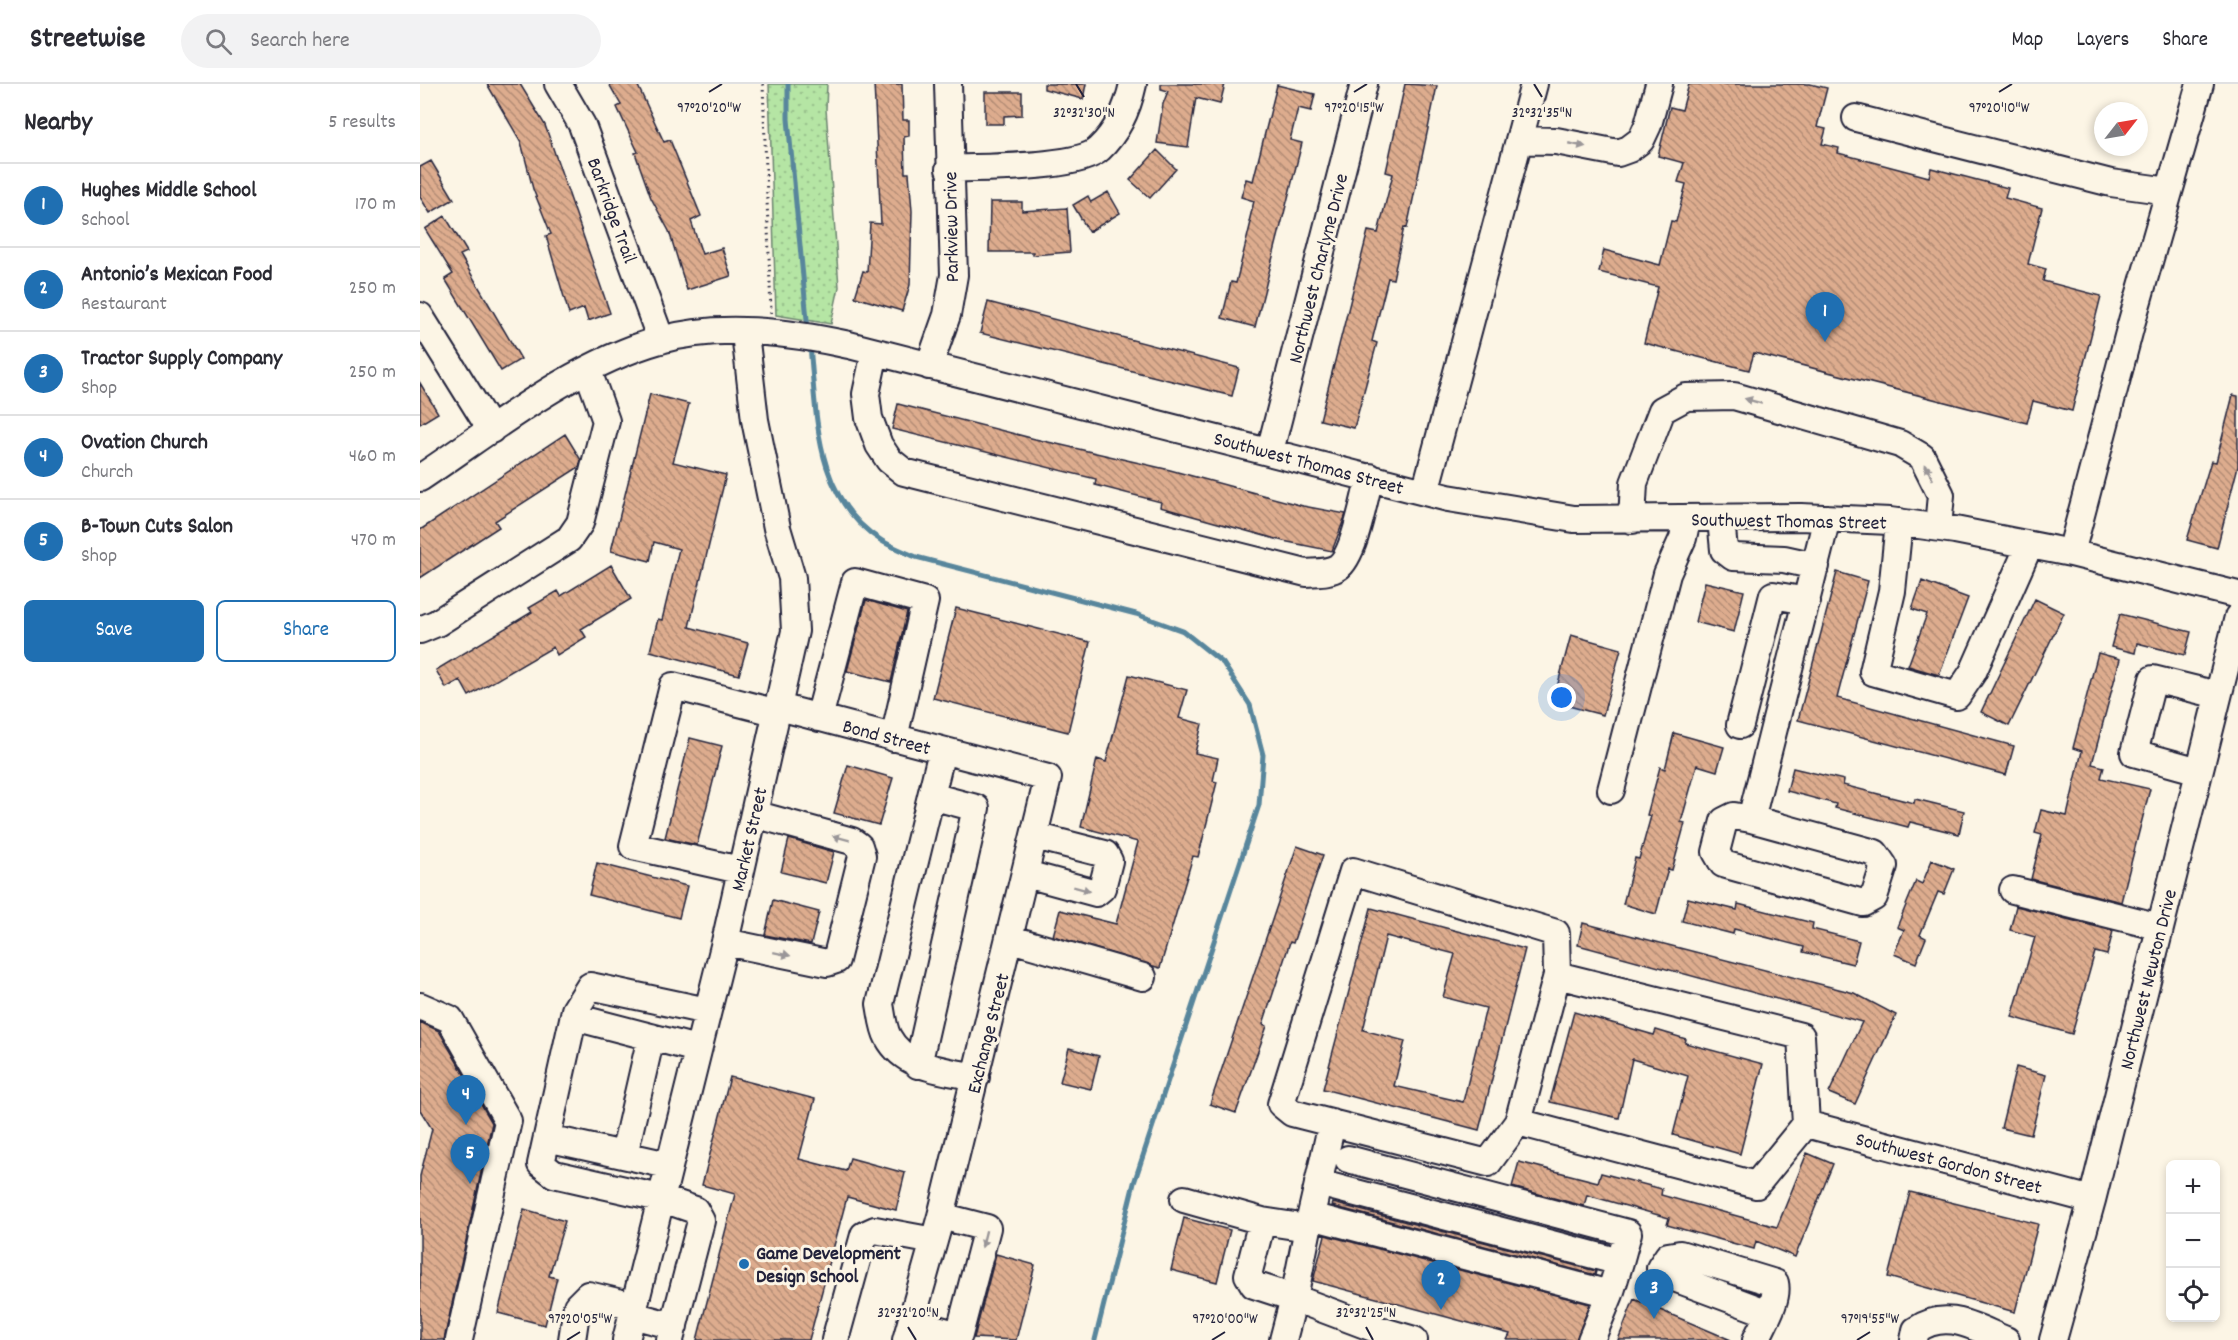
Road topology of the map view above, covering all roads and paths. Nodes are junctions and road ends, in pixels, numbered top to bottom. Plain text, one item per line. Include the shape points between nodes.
1 (558, 84) edge
2 (763, 84) edge
3 (948, 84) edge
4 (1133, 84) edge
5 (1364, 84) edge
6 (1534, 84) edge
7 (1659, 84) edge
8 (2200, 84) edge
9 (1856, 118) dead end
10 (1519, 140) junction
11 (949, 169) junction
12 (2169, 191) junction
13 (420, 316) edge
14 (745, 333) junction
15 (776, 333) junction
16 (661, 340) junction
17 (875, 352) junction
18 (929, 366) junction
19 (588, 371) junction
20 (491, 430) junction
21 (1270, 451) junction
22 (1370, 477) junction
23 (420, 478) edge
24 (1425, 492) junction
25 (1827, 518) junction
26 (1687, 519) junction
27 (1721, 519) junction
28 (1632, 520) junction
29 (1899, 522) junction
30 (1938, 528) junction
31 (2029, 546) junction
32 (2071, 553) junction
33 (1816, 566) junction
34 (2238, 596) edge
35 (1807, 601) junction
36 (2238, 617) edge
37 (420, 630) edge
38 (2224, 704) edge
39 (778, 710) junction
40 (819, 718) junction
41 (1740, 725) dead end
42 (894, 738) junction
43 (942, 751) junction
44 (995, 765) joint
45 (2199, 771) junction
46 (1611, 790) dead end
47 (931, 796) junction
48 (754, 814) junction
49 (1751, 819) junction
50 (1035, 836) junction
51 (740, 870) junction
52 (1026, 874) junction
53 (2013, 890) dead end
54 (2160, 927) junction
55 (1011, 939) junction
56 (725, 942) junction
57 (1557, 975) junction
58 (1143, 977) dead end
59 (420, 1006) edge
60 (707, 1011) junction
61 (574, 1017) junction
62 (651, 1037) junction
63 (697, 1049) junction
64 (918, 1065) junction
65 (976, 1077) junction
66 (1518, 1122) junction
67 (1332, 1124) junction
68 (1806, 1124) junction
69 (547, 1138) junction
70 (624, 1155) junction
71 (1347, 1158) dead end
72 (668, 1165) junction
73 (1318, 1183) junction
74 (660, 1198) junction
75 (1184, 1198) dead end
76 (2092, 1200) junction
77 (941, 1216) junction
78 (1262, 1221) junction
79 (1310, 1222) junction
80 (934, 1241) junction
81 (1620, 1262) junction
82 (1610, 1294) junction
83 (1293, 1298) junction
84 (633, 1310) junction
85 (1768, 1312) dead end
86 (908, 1331) edge
87 (672, 1333) edge
88 (459, 1340) edge
89 (572, 1340) edge
90 (626, 1340) edge
91 (835, 1340) edge
92 (1283, 1340) edge
93 (1414, 1340) edge
94 (1591, 1340) edge
95 (1755, 1340) edge
96 (1914, 1340) edge
97 (2006, 1340) edge
98 (2053, 1340) edge

1 - 16 street, Barkridge Trail via 582,125
2 - 15 path
3 - 11 street, Parkview Drive
4 - 11 street via 1129,102 1114,129 1098,150 1076,161
5 - 21 street, Northwest Charlyne Drive
6 - 10 street
10 -> 7 street via 1556,141 1618,153 1629,149 1641,140 1648,125
8 - 12 street
9 - 12 street via 2111,183
10 - 24 street
11 - 18 street, Parkview Drive via 954,275 947,315
12 - 32 street
13 - 20 street
14 - 15 street, Southwest Thomas Street
14 - 16 street, Southwest Thomas Street via 711,332
14 - 39 street, Market Street via 755,420 777,528 792,578 795,631
15 - 17 street, Southwest Thomas Street
16 - 19 street, Southwest Thomas Street
17 - 18 street, Southwest Thomas Street
17 - 22 street via 866,394 869,418 879,445 890,460 904,472 993,496 1306,573 1326,572 1340,566 1350,551
18 - 21 street, Southwest Thomas Street
19 - 20 street, Southwest Thomas Street
19 - 37 street via 606,421 580,523 570,539
20 - 23 street, Southwest Thomas Street
21 - 22 street, Southwest Thomas Street
22 - 24 street, Southwest Thomas Street
24 - 28 street, Southwest Thomas Street via 1574,519
25 - 27 street, Southwest Thomas Street
25 - 29 street, Southwest Thomas Street
25 - 33 street
26 - 27 street, Southwest Thomas Street
26 - 28 street, Southwest Thomas Street
26 - 46 street via 1667,574
27 - 33 street via 1724,550 1733,557 1784,559
30 -> 28 street via 1941,495 1923,457 1900,444 1734,396 1686,397 1662,410 1634,483
29 - 30 street, Southwest Thomas Street
29 - 31 street via 1892,591 1873,672 1957,696 1973,672
30 - 31 street, Southwest Thomas Street
31 - 32 street, Southwest Thomas Street
32 - 34 street, Southwest Thomas Street
33 - 35 street
35 - 41 street via 1773,595
35 - 49 street
36 - 38 street, Northwest Newton Drive
38 - 45 street, Northwest Newton Drive
38 - 45 street via 2153,679 2134,753
39 - 40 street, Bond Street
39 - 48 street, Market Street
39 - 51 street, Bond Street via 673,686 633,846
40 - 42 street, Bond Street
40 - 42 street via 855,582 925,601
42 - 43 street, Bond Street
43 - 44 street, Bond Street
43 - 47 street
44 - 50 street, Exchange Street via 1048,778
45 - 54 street, Northwest Newton Drive
47 - 64 street via 880,1004 887,1036 903,1057
47 - 64 street via 976,808
48 - 51 street, Market Street
56 -> 48 street via 827,963 836,960 862,856 859,846 852,841
49 - 49 street via 1734,816 1724,820 1716,852 1723,864 1863,903 1874,897 1884,866 1875,853
50 - 52 street, Exchange Street
52 -> 50 street via 1096,893 1102,888 1108,861 1105,854
51 - 56 street, Market Street
52 - 55 street, Exchange Street
53 - 54 street
54 - 76 street, Northwest Newton Drive
55 - 58 street
55 - 65 street, Exchange Street
56 - 60 street, Market Street
57 - 66 street
57 - 67 street via 1556,933 1353,871 1281,1104 1292,1113
57 - 68 street via 1801,1036
59 - 88 street via 450,1019 508,1121
60 - 61 street via 590,986
60 - 63 street, Market Street
61 - 62 street
61 - 69 street
62 - 63 street
62 - 70 street
63 - 72 street, Market Street
64 - 65 street
65 - 77 street, Exchange Street
66 - 67 street via 1488,1163
66 - 68 street via 1756,1185
67 - 73 street
68 - 76 street, Southwest Gordon Street
69 - 70 street
69 - 74 street via 541,1164 554,1174
70 - 72 street
71 - 81 street via 1628,1233
72 - 74 street, Market Street
73 - 79 street
73 - 81 street
74 - 84 street, Market Street
74 - 87 street via 695,1210 700,1221
75 - 78 street
76 - 98 street, Northwest Newton Drive
77 - 80 street, Exchange Street
77 -> 86 street via 987,1228 959,1335
78 - 79 street
78 - 83 street via 1250,1280 1254,1285
79 - 82 street
79 - 83 street
80 - 86 street, Exchange Street
80 - 91 street via 875,1230 864,1235
81 - 82 street
82 - 94 street
83 - 92 street
83 - 93 street
84 - 87 street
84 - 89 street via 588,1295 577,1306
84 - 90 street, Market Street
85 - 95 street
96 - 97 street via 1916,1330 1930,1320 1953,1320

